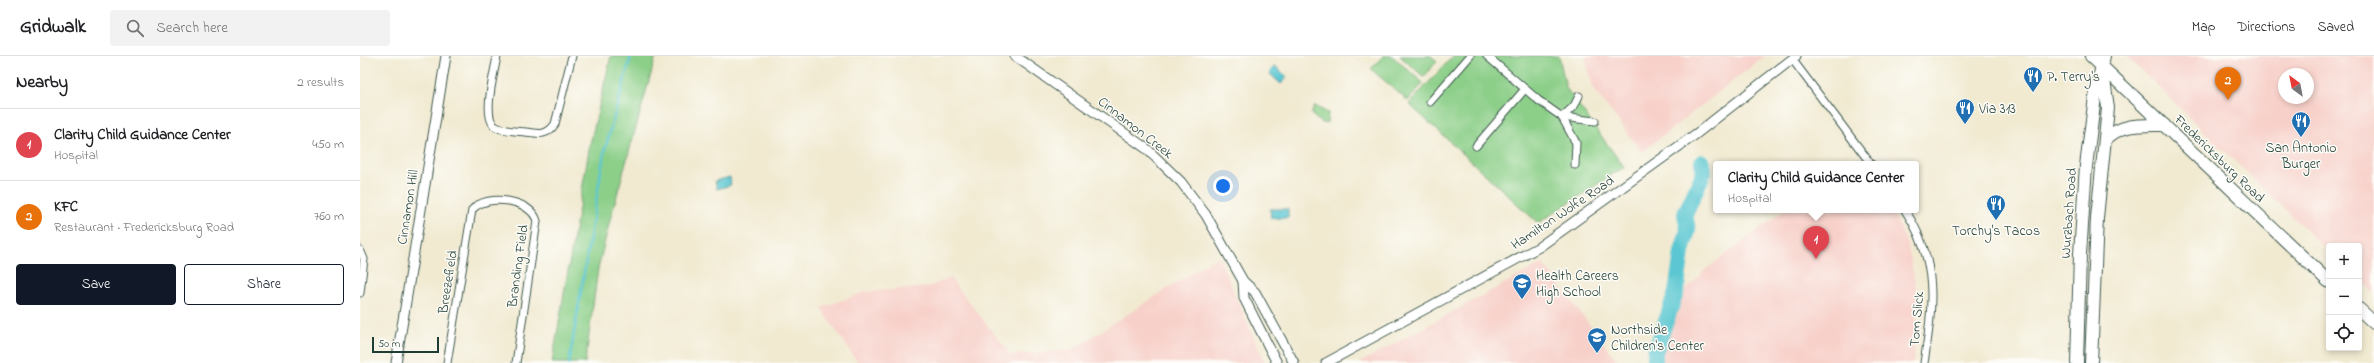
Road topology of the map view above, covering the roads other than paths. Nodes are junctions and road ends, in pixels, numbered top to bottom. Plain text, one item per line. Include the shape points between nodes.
1 (446, 56) edge
2 (497, 56) edge
3 (572, 56) edge
4 (1015, 56) edge
5 (1470, 56) edge
6 (1487, 56) edge
7 (2091, 56) edge
8 (1794, 58) edge
9 (2103, 61) edge
10 (1525, 89) junction
11 (1579, 96) dead end
12 (1430, 102) dead end
13 (1562, 118) junction
14 (1595, 120) dead end
15 (2164, 124) junction
16 (2105, 140) junction
17 (1476, 146) dead end
18 (1869, 161) edge
19 (1575, 165) dead end
20 (475, 206) joint
21 (1906, 213) edge
22 (360, 250) edge
23 (2326, 279) edge
24 (1243, 281) junction
25 (360, 293) edge
26 (2362, 312) edge
27 (2374, 323) edge
28 (1334, 360) edge
29 (398, 363) edge
30 (447, 363) edge
31 (516, 363) edge
32 (1277, 363) edge
33 (1294, 363) edge
34 (1326, 363) edge
35 (1924, 363) edge
36 (2078, 363) edge
37 (2091, 363) edge

1 - 29 street, Cinnamon Hill
2 - 3 street via 488,109 492,123 503,129 542,134 550,131 555,124
4 - 24 street, Cinnamon Creek via 1142,145 1165,165 1206,215
5 - 12 street
6 - 10 street
7 - 9 main road, Fredericksburg Road
8 - 18 street
8 - 28 street, Hamilton Wolfe Road via 1637,177 1539,247
9 - 15 main road, Fredericksburg Road
9 - 16 main road, Wurzbach Road via 2108,107
9 - 36 main road, Wurzbach Road via 2095,97 2086,166 2080,254
10 - 13 street
10 - 17 street
11 - 13 street via 1574,106
13 - 14 street
13 - 19 street via 1576,143
15 - 16 main road via 2121,128
15 - 23 main road, Fredericksburg Road
16 - 37 main road, Wurzbach Road via 2096,218
20 - 30 street, Breezefield via 472,210
20 - 31 street, Branding Field via 490,200 524,205 531,209 537,221
21 - 35 street, Tom Slick via 1924,248 1932,287
22 - 25 street via 364,259
24 - 32 street, Cinnamon Creek via 1244,298
24 - 33 street, Cinnamon Creek via 1256,292
26 - 27 main road
28 - 34 street, Hamilton Wolfe Road

